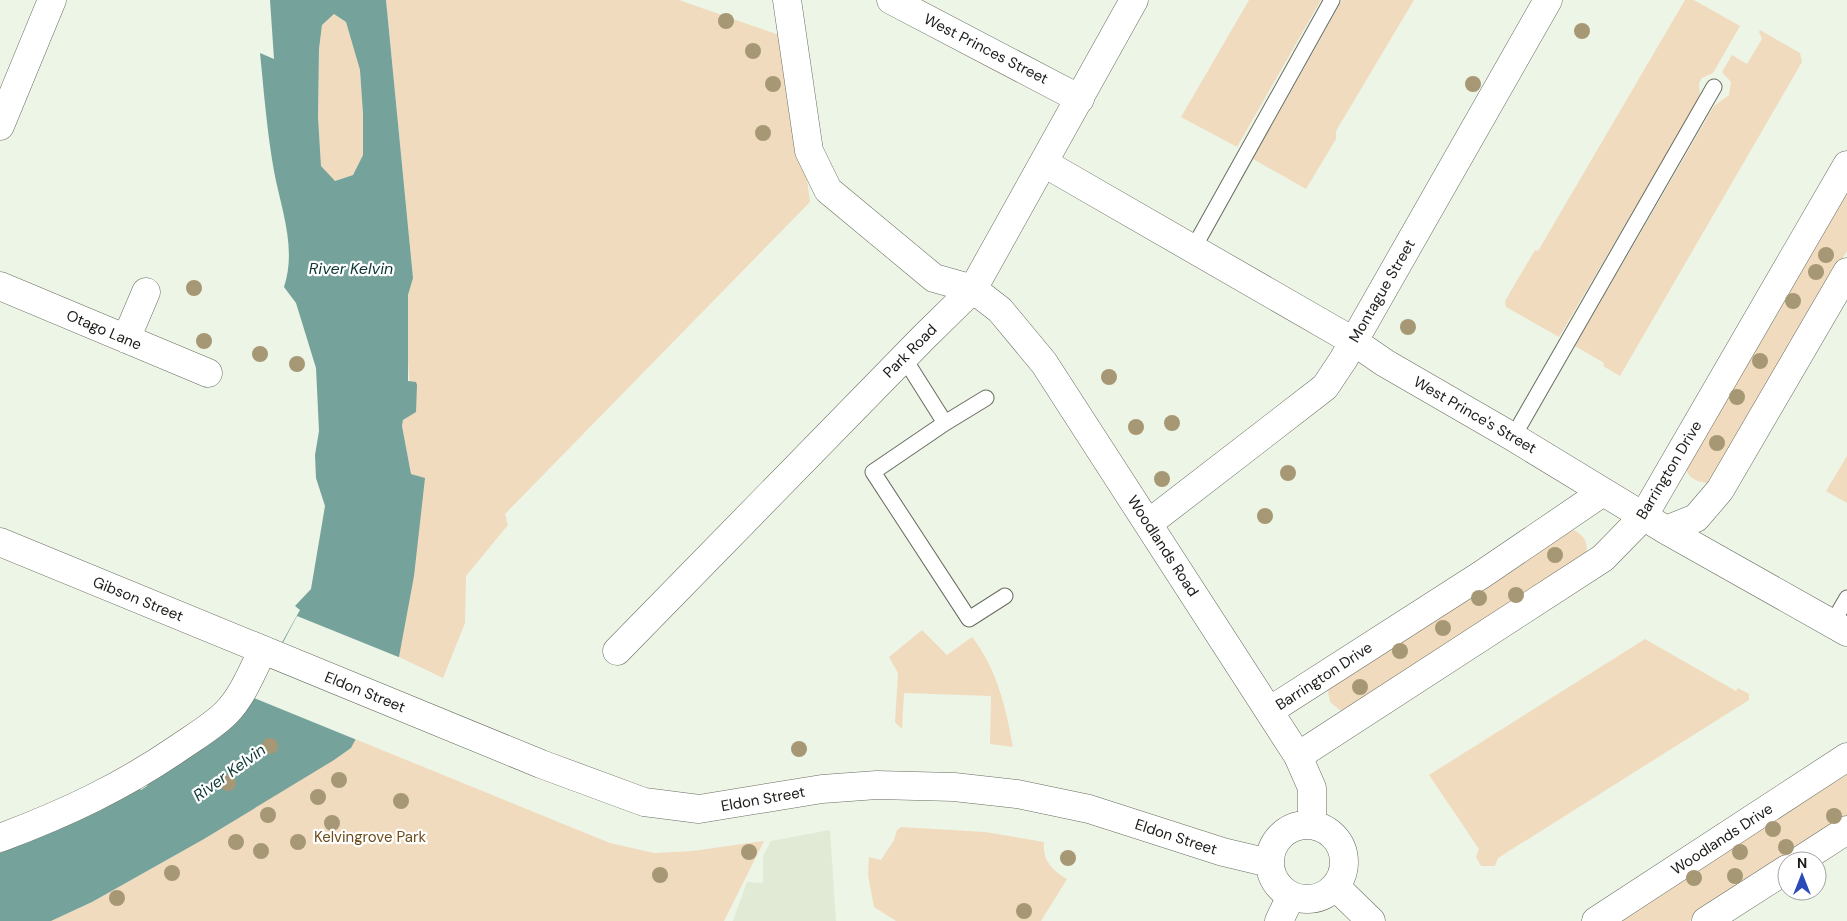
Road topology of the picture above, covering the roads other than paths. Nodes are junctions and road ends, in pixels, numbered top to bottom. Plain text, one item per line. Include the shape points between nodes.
1 (52, 0) edge
2 (787, 0) edge
3 (891, 0) edge
4 (1134, 0) edge
5 (1332, 0) edge
6 (1548, 0) edge
7 (1714, 88) dead end
8 (1080, 98) junction
9 (0, 126) edge
10 (1044, 163) junction
11 (1847, 165) edge
12 (1193, 249) junction
13 (1847, 272) edge
14 (0, 286) edge
15 (973, 289) junction
16 (146, 292) dead end
17 (126, 339) junction
18 (1353, 341) junction
19 (904, 358) junction
20 (208, 373) dead end
21 (986, 398) dead end
22 (945, 423) junction
23 (1514, 437) junction
24 (1603, 492) junction
25 (1654, 523) junction
26 (1149, 524) junction
27 (0, 542) edge
28 (1005, 596) dead end
29 (1847, 598) edge
30 (1840, 628) edge
31 (269, 652) junction
32 (617, 652) dead end
33 (1270, 711) junction
34 (1298, 756) junction
35 (1847, 757) edge
36 (1312, 824) junction
37 (1847, 830) edge
38 (0, 838) edge
39 (1815, 851) edge
40 (1270, 863) junction
41 (1777, 875) edge
42 (1336, 886) junction
43 (1291, 896) junction
44 (1278, 921) edge
45 (1371, 921) edge
46 (1596, 921) edge
47 (1706, 921) edge

1 - 9 street
2 - 15 street via 809,151 828,190 934,278
3 - 8 street, West Princes Street
4 - 8 street, Park Road
5 - 12 lane
6 - 18 street, Montague Street
7 - 23 lane
8 - 10 street, Park Road
10 - 12 street, West Prince's Street
10 - 15 street, Park Road
11 - 25 street, Barrington Drive
12 - 18 street, West Prince's Street
13 - 25 street, Barrington Drive via 1720,490 1696,518
14 - 17 street, Otago Lane
15 - 19 street, Park Road
15 - 26 street, Woodlands Road via 1000,310 1044,363
16 - 17 street
17 - 20 street, Otago Lane
18 - 23 street, West Prince's Street via 1385,363
18 - 26 street, Montague Street via 1344,360 1324,387
19 - 22 lane
19 - 32 street, Park Road
21 - 22 lane
22 - 28 lane via 873,472 969,619
23 - 24 street, West Prince's Street
24 - 25 street, West Prince's Street
24 - 33 street, Barrington Drive
25 - 30 street, West Prince's Street
25 - 34 street, Barrington Drive
26 - 33 street, Woodlands Road
27 - 31 street, Gibson Street
29 - 30 lane
31 - 38 street via 235,702 212,725 156,764 76,808
31 - 40 street, Eldon Street via 585,782 662,806 699,810 852,787 954,787 1017,794 1080,808 1223,852
33 - 34 street, Woodlands Road
34 - 36 street, Woodlands Road via 1312,788
35 - 46 street, Woodlands Drive
36 - 40 street via 1296,826 1282,834 1271,852
36 - 42 street via 1325,828 1336,837 1342,848 1344,868
37 - 39 street
40 - 43 street via 1275,882
41 - 47 street
42 - 43 street via 1315,898
42 - 45 street
43 - 44 street

